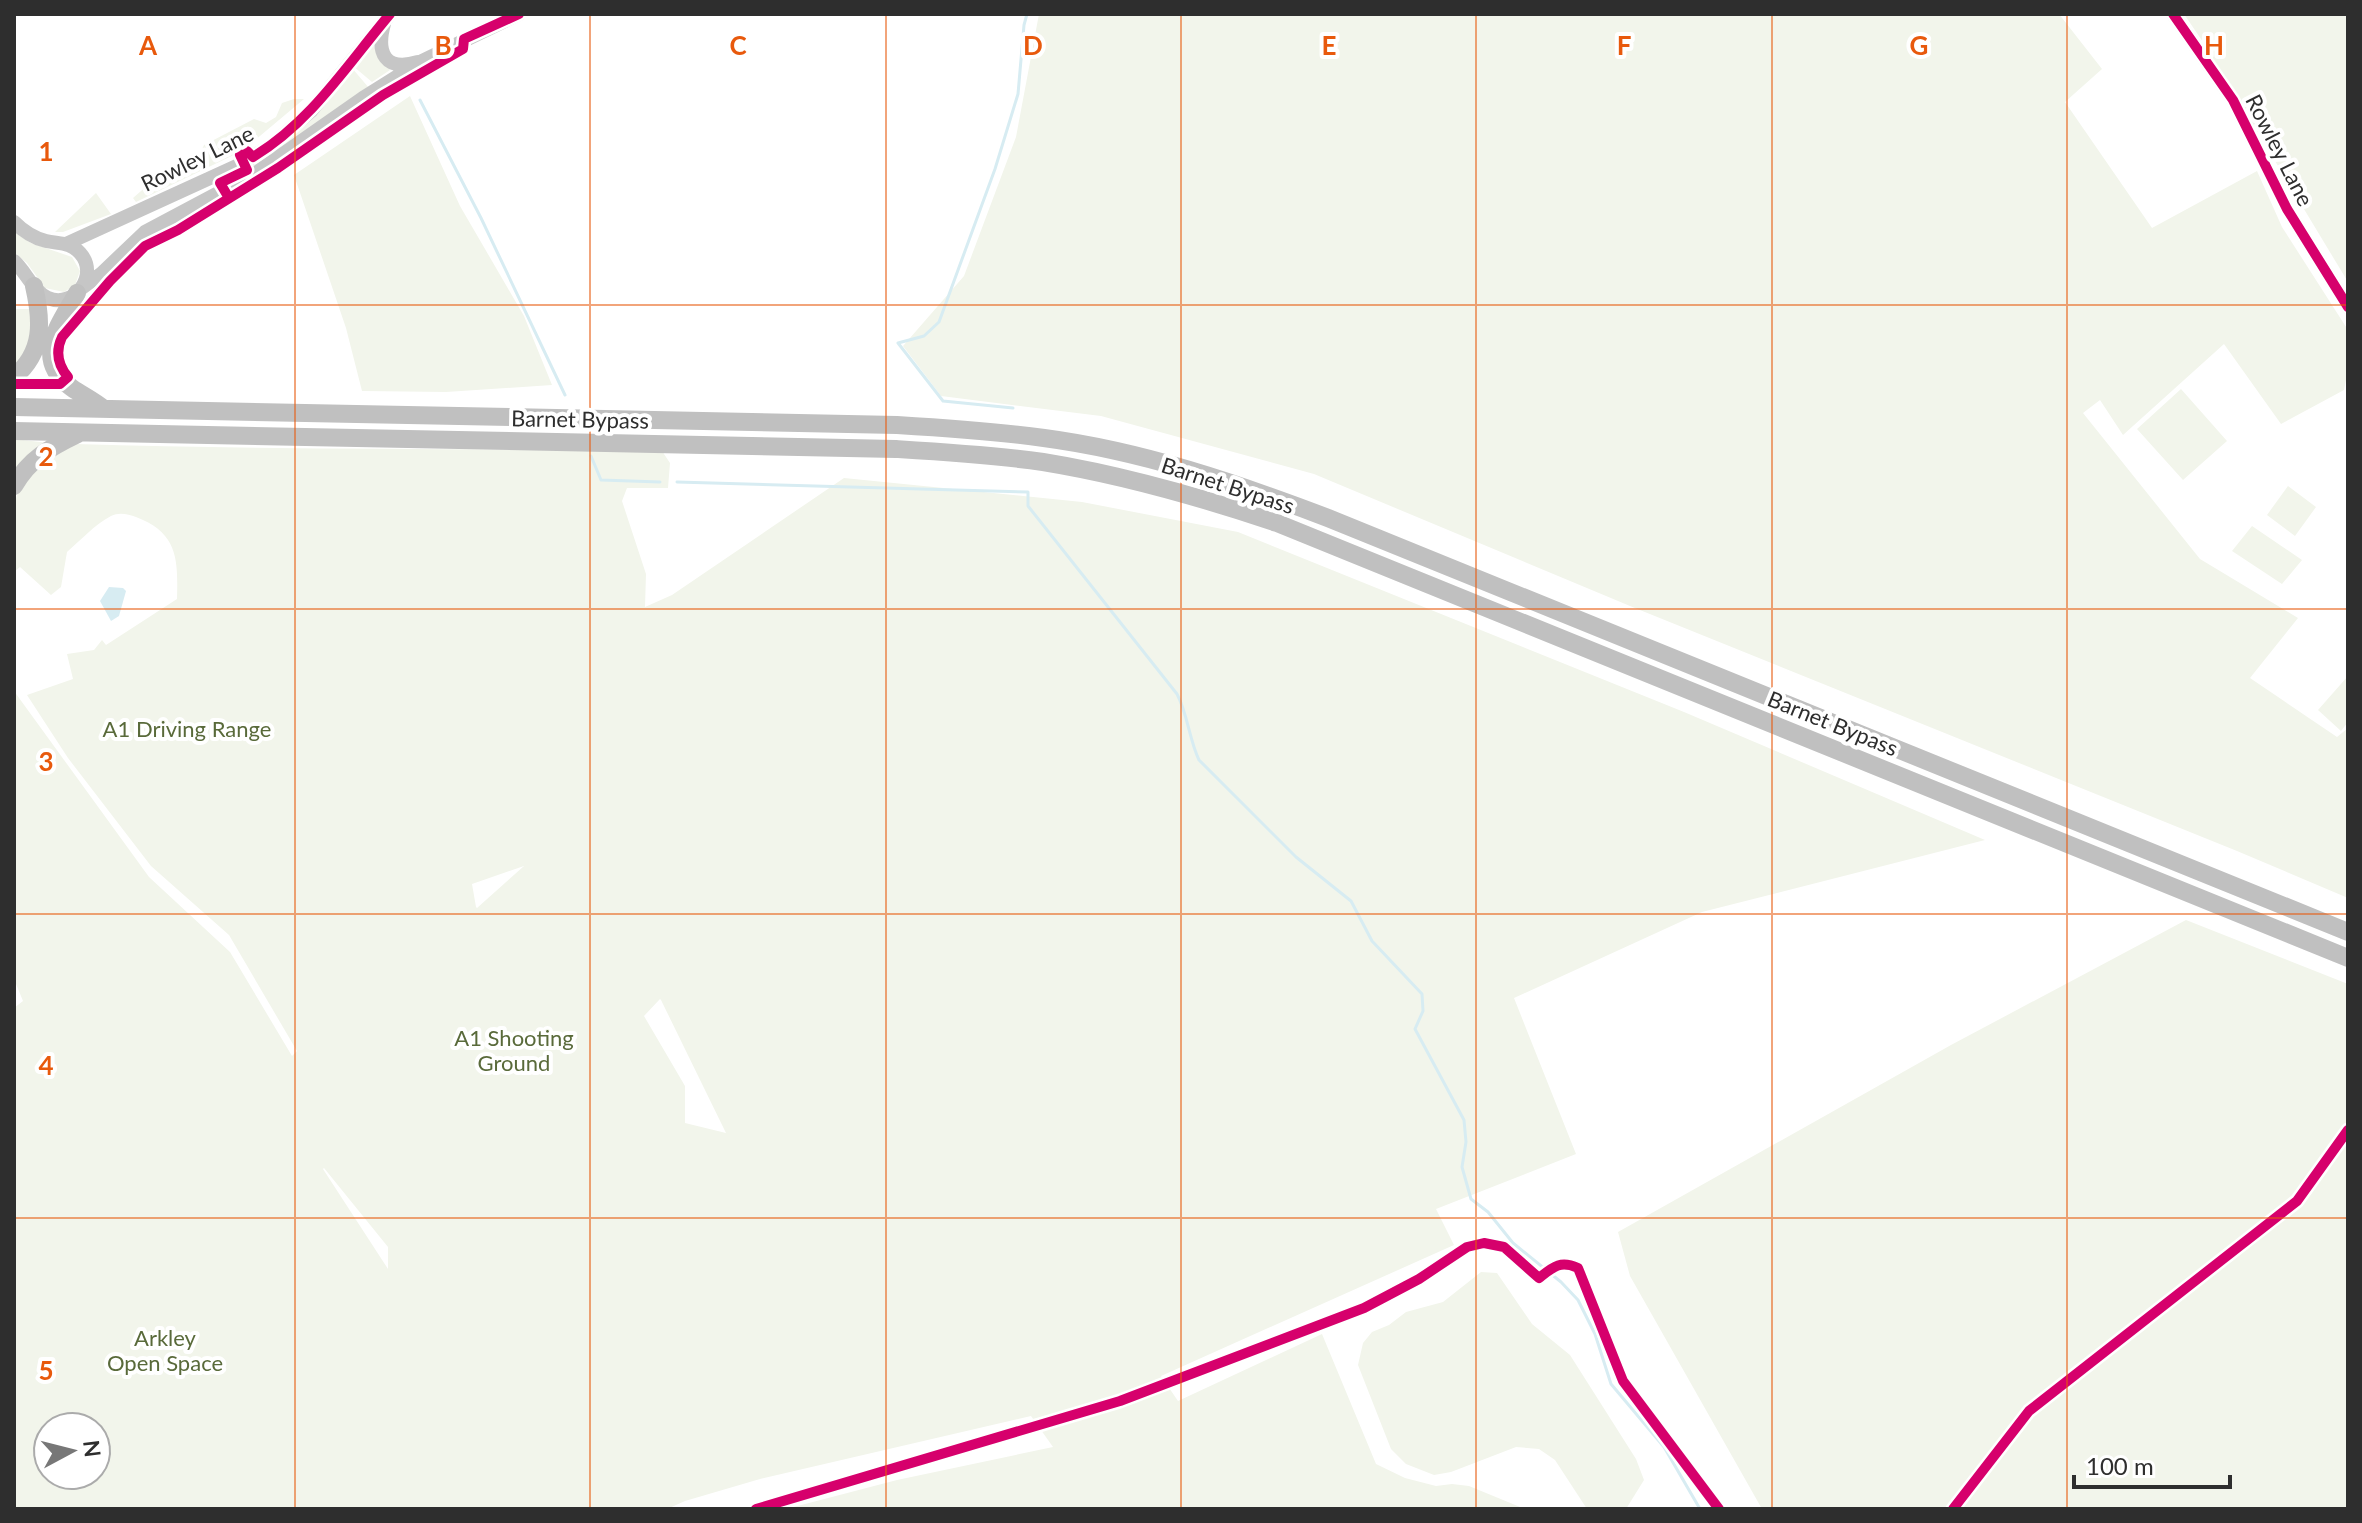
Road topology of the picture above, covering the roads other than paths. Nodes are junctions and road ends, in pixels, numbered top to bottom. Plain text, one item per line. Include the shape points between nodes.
1 (519, 14) edge
2 (2173, 14) edge
3 (387, 17) edge
4 (422, 61) junction
5 (14, 222) edge
6 (68, 243) junction
7 (14, 261) edge
8 (34, 286) junction
9 (80, 291) junction
10 (2348, 307) edge
11 (14, 377) edge
12 (14, 407) edge
13 (104, 409) junction
14 (14, 431) edge
15 (81, 432) junction
16 (14, 486) edge
17 (2348, 932) edge
18 (2348, 958) edge

1 - 4 main road, Rowley Lane
2 - 10 street, Rowley Lane via 2233,100 2287,209
3 - 4 main road via 383,54 406,66
3 - 6 main road, Rowley Lane via 311,111 273,144 243,163
4 - 9 main road, Rowley Lane via 256,173 145,232
5 - 6 main road via 32,236
6 - 9 main road via 87,266
7 - 8 main road
8 - 9 main road via 53,299
8 - 11 highway via 38,342
9 - 13 highway via 55,329 53,360 69,386
12 - 13 highway, Barnet Bypass
13 - 17 highway, Barnet Bypass via 897,425 1046,438 1120,452 1313,512
14 - 15 highway, Barnet Bypass
15 - 16 highway via 41,453
15 - 18 highway, Barnet Bypass via 896,449 1028,460 1114,476 1277,523

